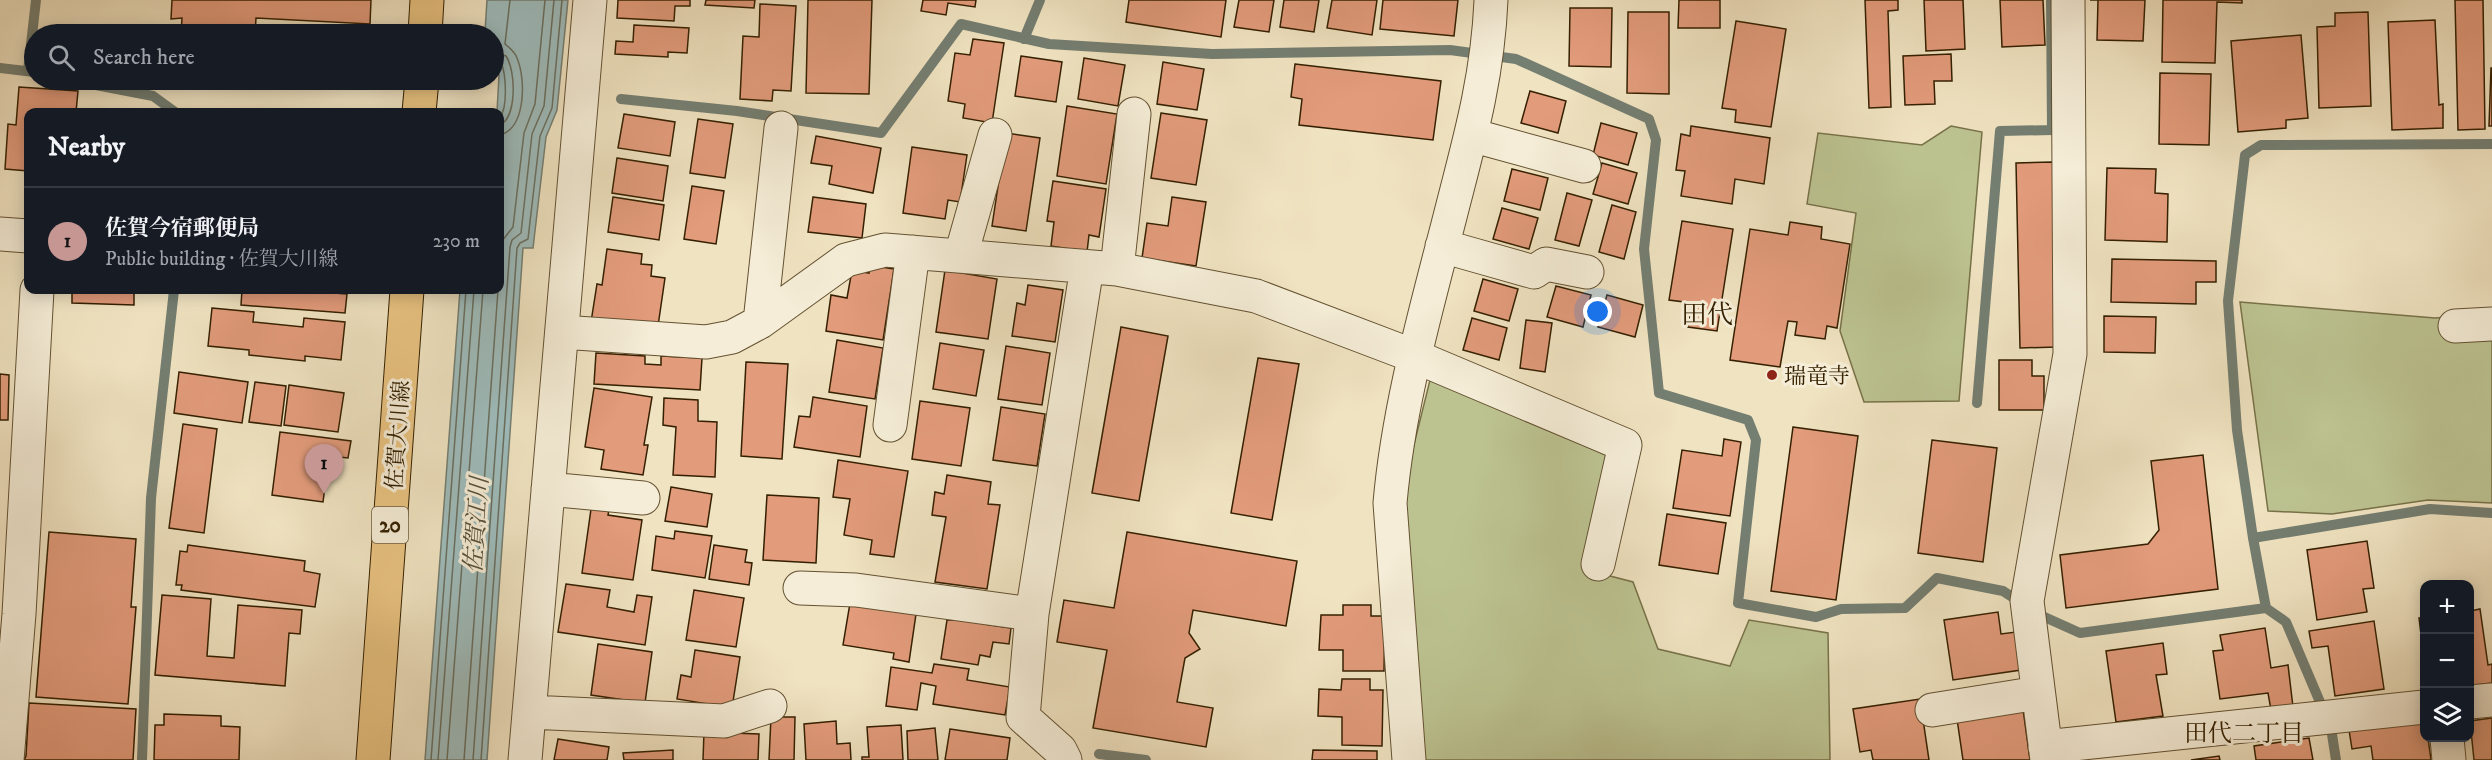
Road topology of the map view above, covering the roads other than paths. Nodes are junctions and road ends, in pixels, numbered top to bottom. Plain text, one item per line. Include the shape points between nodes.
1 (427, 0) edge
2 (590, 0) edge
3 (1491, 0) edge
4 (2068, 0) edge
5 (426, 24) edge
6 (421, 90) edge
7 (419, 108) edge
8 (1134, 114) dead end
9 (781, 128) dead end
10 (995, 135) dead end
11 (1471, 135) junction
12 (1584, 166) dead end
13 (0, 234) edge
14 (24, 236) edge
15 (1442, 246) junction
16 (914, 252) junction
17 (961, 255) junction
18 (1102, 268) junction
19 (1587, 272) dead end
20 (37, 294) edge
21 (407, 294) edge
22 (760, 322) junction
23 (2492, 324) edge
24 (2455, 326) dead end
25 (562, 332) junction
26 (1414, 356) junction
27 (890, 425) dead end
28 (548, 489) junction
29 (643, 498) dead end
30 (1598, 564) dead end
31 (800, 588) dead end
32 (1032, 614) junction
33 (2038, 693) junction
34 (2492, 700) edge
35 (2474, 702) edge
36 (770, 706) dead end
37 (2420, 707) edge
38 (1932, 710) dead end
39 (529, 712) junction
40 (2447, 742) edge
41 (2046, 754) edge
42 (7, 760) edge
43 (373, 760) edge
44 (525, 760) edge
45 (1065, 760) edge
46 (1409, 760) edge
47 (2449, 760) edge

1 - 5 main road
2 - 25 street
3 - 11 street via 1485,71
4 - 33 street via 2070,354 2028,610
6 - 7 main road
8 - 18 street
9 - 22 street
10 - 17 street
11 - 12 street
11 - 15 street
13 - 14 street
15 - 19 street via 1534,272 1546,264
15 - 26 street
16 - 17 street
16 - 22 street via 885,250 846,260
16 - 27 street
17 - 18 street
18 - 26 street via 1256,296
18 - 32 street
20 - 42 street
21 - 43 main road, 佐賀大川線 / 20
22 - 25 street via 732,337 706,342
23 - 24 street
25 - 28 street
26 - 30 street via 1625,445
26 - 46 street via 1390,503
28 - 29 street
28 - 39 street
31 - 32 street via 856,590
32 - 45 street via 1023,717 1060,750
33 - 38 street
33 - 41 street
34 - 35 street
36 - 39 street via 724,721
37 - 41 street
39 - 44 street
40 - 47 street

